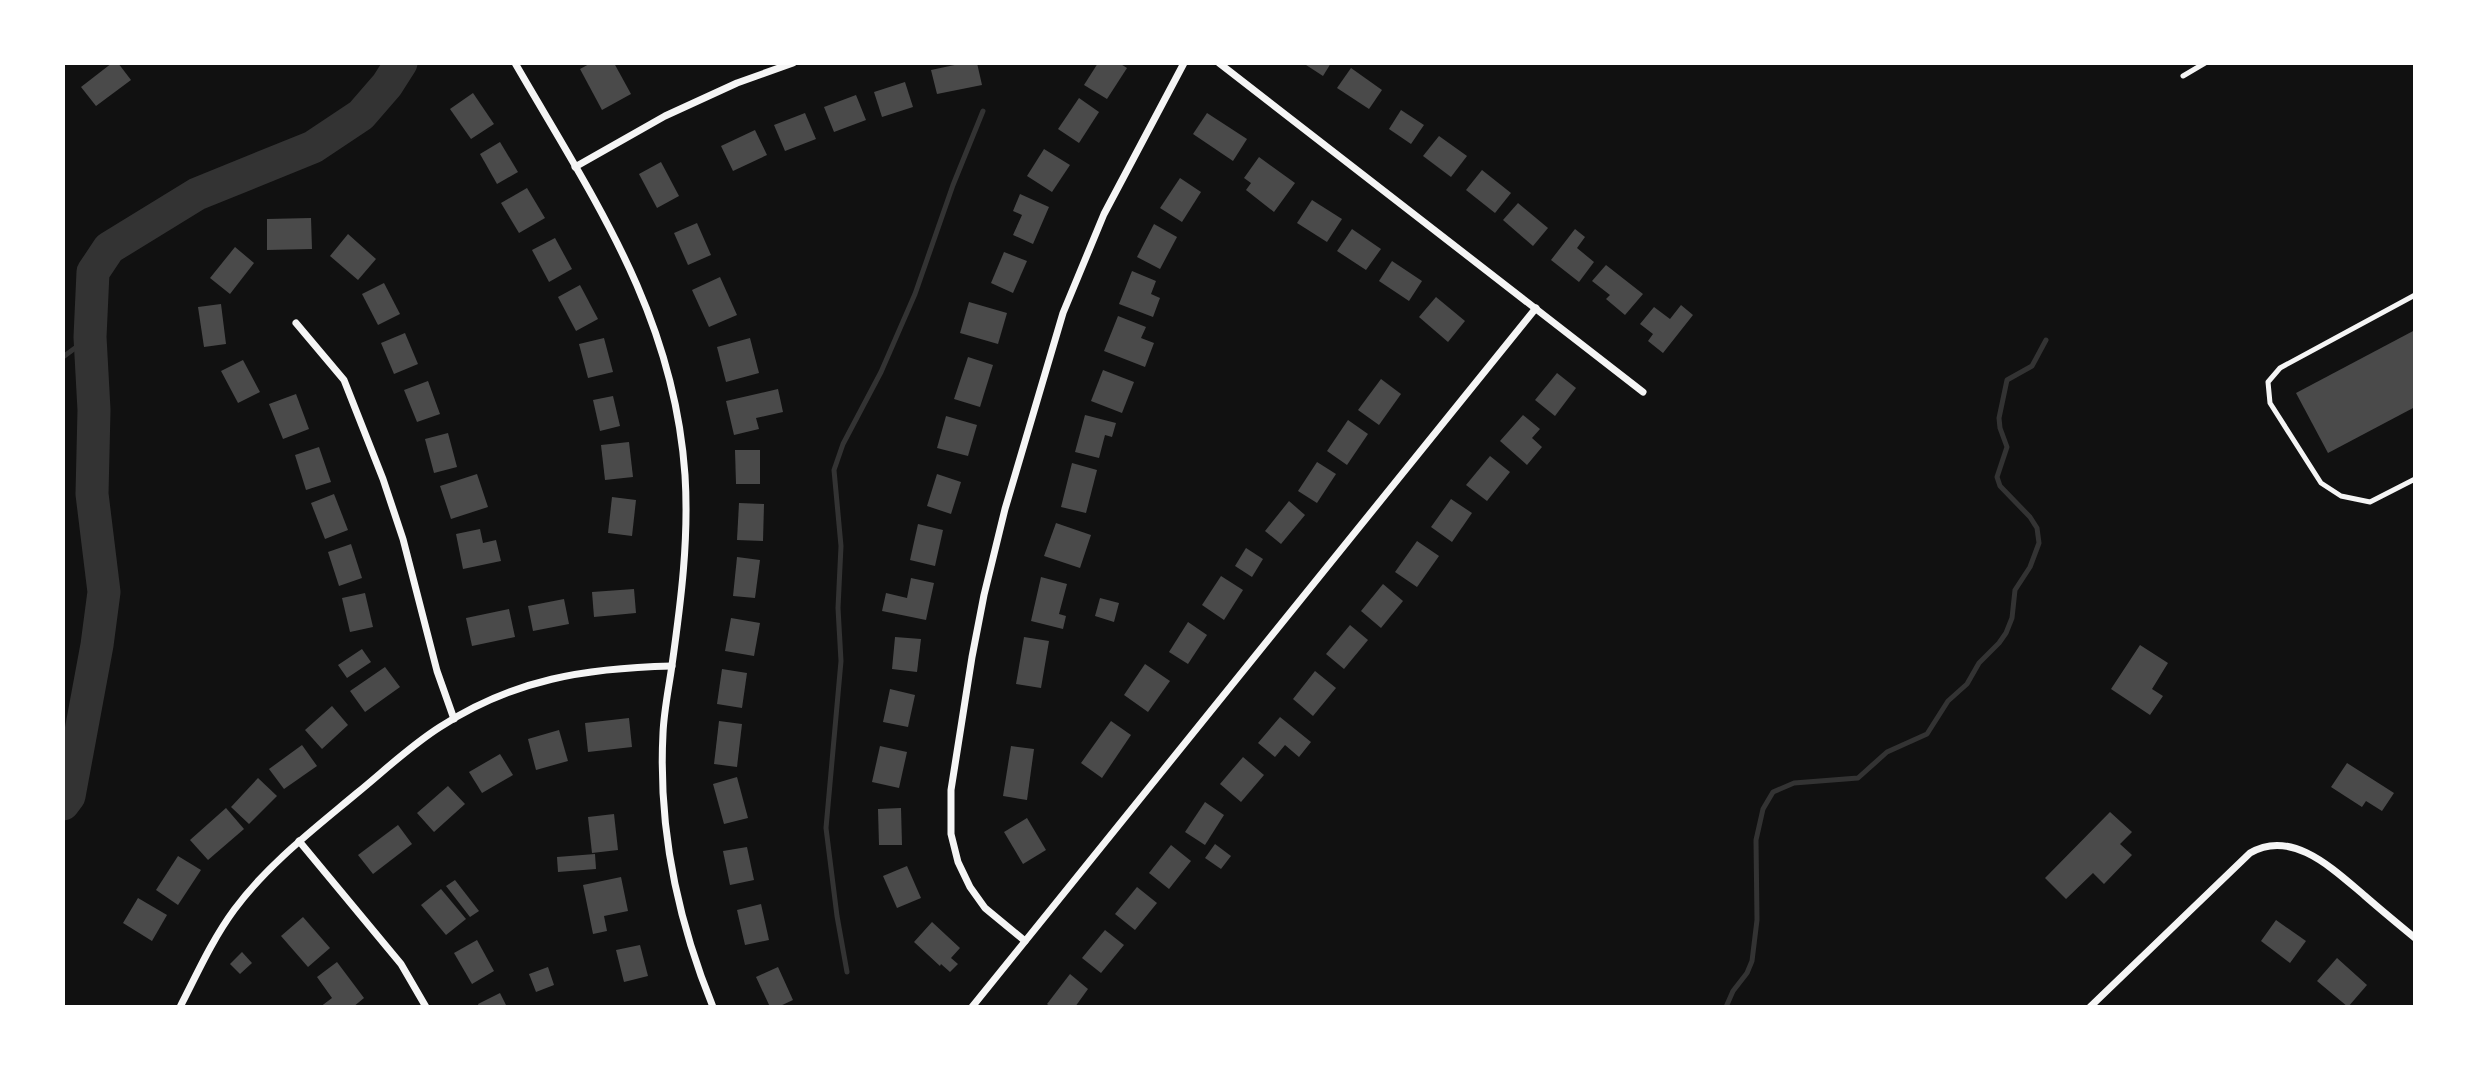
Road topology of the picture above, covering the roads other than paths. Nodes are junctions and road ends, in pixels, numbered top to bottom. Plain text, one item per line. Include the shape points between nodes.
1 (514, 63) edge
2 (793, 63) edge
3 (1184, 63) edge
4 (1219, 63) edge
5 (2205, 63) edge
6 (2183, 76) dead end
7 (575, 167) junction
8 (2415, 295) edge
9 (1536, 308) junction
10 (296, 323) dead end
11 (1643, 392) dead end
12 (2415, 479) edge
13 (672, 666) junction
14 (454, 719) junction
15 (299, 841) junction
16 (2415, 938) edge
17 (1025, 941) junction
18 (180, 1007) edge
19 (426, 1007) edge
20 (713, 1007) edge
21 (972, 1007) edge
22 (2090, 1007) edge

1 - 7 street
2 - 7 street via 665,116
3 - 17 street via 1104,214 1063,313 1005,509 972,657 951,790 951,834 970,887 985,908
4 - 9 street
5 - 6 lane
7 - 13 street via 640,288 672,388 685,475 686,524 684,580
8 - 12 lane via 2280,368 2268,382 2270,403 2321,483 2341,496 2370,502
9 - 11 street
9 - 17 street
10 - 14 street via 349,392 403,539
13 - 14 street via 565,675 498,696
13 - 20 street via 663,731 665,833 674,884
14 - 15 street via 422,739
15 - 18 street via 234,911
15 - 19 street via 401,964
16 - 22 street via 2329,866 2288,846 2267,845 2250,853
17 - 21 street

